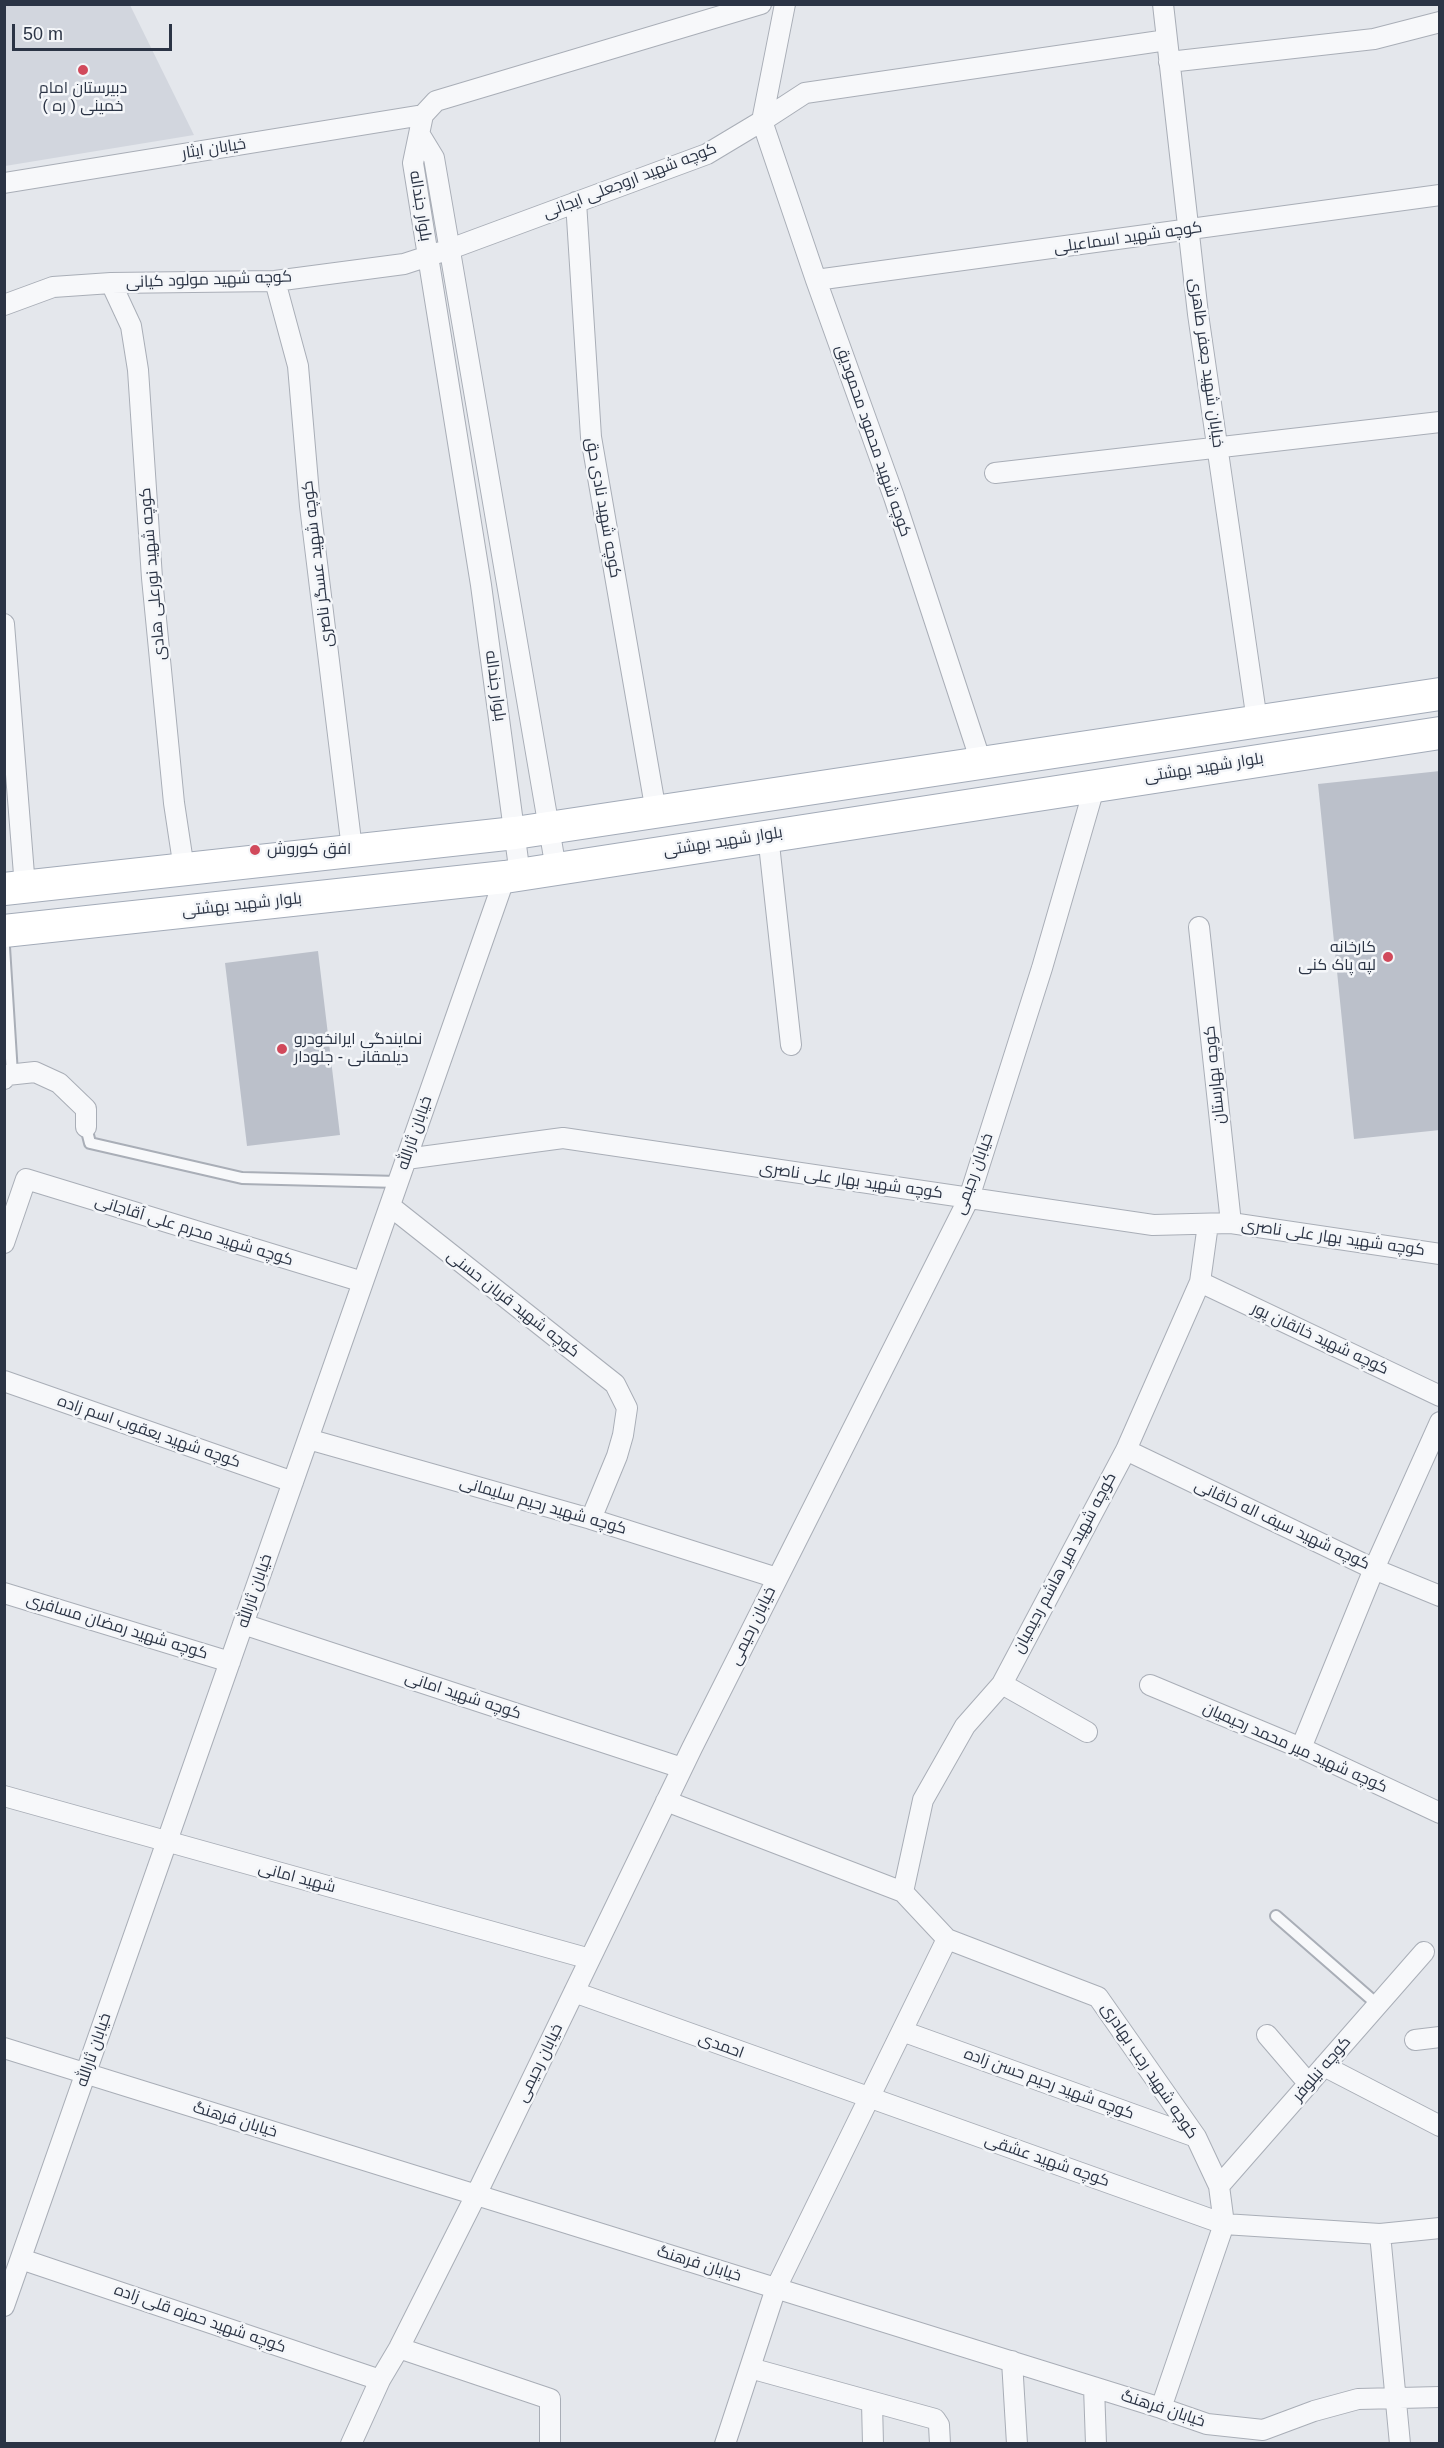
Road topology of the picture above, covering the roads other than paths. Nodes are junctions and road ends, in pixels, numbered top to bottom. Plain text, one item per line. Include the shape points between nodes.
1 (761, 4) edge
2 (785, 4) edge
3 (1163, 4) edge
4 (1440, 22) edge
5 (1167, 40) junction
6 (1169, 62) junction
7 (423, 115) junction
8 (762, 121) junction
9 (420, 135) junction
10 (4, 183) edge
11 (1440, 195) edge
12 (576, 202) junction
13 (1188, 229) junction
14 (450, 249) junction
15 (428, 256) junction
16 (816, 280) junction
17 (275, 281) junction
18 (111, 283) junction
19 (4, 305) edge
20 (1440, 422) edge
21 (1217, 448) junction
22 (995, 473) dead end
23 (466, 492) junction
24 (493, 493) junction
25 (4, 624) edge
26 (1440, 694) edge
27 (1257, 721) junction
28 (1440, 733) edge
29 (981, 762) junction
30 (1095, 785) junction
31 (656, 812) junction
32 (550, 828) junction
33 (515, 833) junction
34 (768, 835) junction
35 (352, 849) junction
36 (184, 869) junction
37 (556, 869) junction
38 (512, 876) junction
39 (15, 888) edge
40 (1199, 927) dead end
41 (4, 931) edge
42 (4, 947) edge
43 (791, 1045) dead end
44 (8, 1077) edge
45 (86, 1127) joint
46 (406, 1159) junction
47 (398, 1182) junction
48 (969, 1198) junction
49 (390, 1206) junction
50 (1231, 1223) junction
51 (1208, 1224) junction
52 (4, 1243) edge
53 (1440, 1254) edge
54 (363, 1282) junction
55 (1200, 1282) junction
56 (4, 1381) edge
57 (1440, 1396) edge
58 (1440, 1422) edge
59 (308, 1439) junction
60 (1126, 1450) junction
61 (293, 1482) junction
62 (591, 1519) junction
63 (1374, 1569) junction
64 (777, 1578) junction
65 (4, 1593) edge
66 (1440, 1596) edge
67 (243, 1624) junction
68 (230, 1662) junction
69 (1002, 1684) junction
70 (1150, 1685) dead end
71 (1086, 1732) dead end
72 (1301, 1748) junction
73 (682, 1768) junction
74 (4, 1796) edge
75 (666, 1801) junction
76 (1440, 1813) edge
77 (167, 1842) junction
78 (903, 1892) junction
79 (1276, 1917) dead end
80 (947, 1939) junction
81 (1425, 1952) dead end
82 (590, 1959) junction
83 (574, 1992) junction
84 (1378, 2005) junction
85 (902, 2031) junction
86 (1267, 2034) dead end
87 (1440, 2037) edge
88 (1415, 2040) dead end
89 (4, 2048) edge
90 (1324, 2066) junction
91 (86, 2074) junction
92 (1309, 2084) junction
93 (869, 2099) junction
94 (1440, 2126) edge
95 (1196, 2137) junction
96 (1219, 2186) junction
97 (476, 2195) junction
98 (1224, 2224) junction
99 (1440, 2228) edge
100 (1380, 2234) junction
101 (21, 2259) junction
102 (776, 2288) junction
103 (4, 2306) edge
104 (399, 2348) junction
105 (1012, 2361) junction
106 (750, 2368) junction
107 (380, 2380) junction
108 (1094, 2387) junction
109 (1440, 2397) edge
110 (1396, 2398) junction
111 (872, 2403) junction
112 (1161, 2408) junction
113 (351, 2444) edge
114 (550, 2444) edge
115 (725, 2444) edge
116 (873, 2444) edge
117 (940, 2444) edge
118 (1017, 2444) edge
119 (1096, 2444) edge
120 (1400, 2444) edge

1 - 7 street, خیابان ایثار via 436,101
2 - 8 street
3 - 5 street, خیابان شهید جعفر طاهری
4 - 6 street via 1374,39
5 - 6 street, خیابان شهید جعفر طاهری
5 - 8 street, کوچه شهید اروجعلی ایجانی via 805,93
6 - 13 street, خیابان شهید جعفر طاهری
7 - 9 street
7 - 10 street, خیابان ایثار
8 - 12 street, کوچه شهید اروجعلی ایجانی via 707,154
8 - 16 street, کوچه شهید محمود محمودیق
9 - 14 street, بلوار جنداله via 434,158
9 - 15 street, بلوار جنداله via 413,163
11 - 13 street, کوچه شهید اسماعیلی
12 - 14 street, کوچه شهید اروجعلی ایجانی
12 - 31 street, کوچه شهید نادی حق via 591,437
13 - 16 street, کوچه شهید اسماعیلی
13 - 21 street, خیابان شهید جعفر طاهری
14 - 15 street, کوچه شهید مولود کیانی
14 - 24 street, بلوار جنداله
15 - 17 street, کوچه شهید مولود کیانی via 404,264
15 - 23 street, بلوار جنداله
16 - 29 street, کوچه شهید محمود محمودیق via 894,497
17 - 18 street, کوچه شهید مولود کیانی
17 - 35 street, کوچه شهید عسگر ناصری via 298,366 310,506
18 - 19 street, کوچه شهید مولود کیانی via 52,287
18 - 36 street, کوچه شهید نورعلی هادی via 131,326 138,370 152,578
20 - 21 street
21 - 22 street
21 - 27 street, خیابان شهید جعفر طاهری
23 - 24 street
23 - 33 street, بلوار جنداله
24 - 32 street, بلوار جنداله
25 - 39 street
26 - 27 main road
27 - 29 main road
28 - 30 main road, بلوار شهید بهشتی
29 - 31 main road
30 - 34 main road, بلوار شهید بهشتی
30 - 48 street, خیابان رحیمی
31 - 32 main road
32 - 33 main road
32 - 37 street, بلوار جنداله
33 - 35 main road
33 - 38 street, بلوار جنداله
34 - 37 main road, بلوار شهید بهشتی
34 - 43 street
35 - 36 main road
36 - 39 main road
37 - 38 main road, بلوار شهید بهشتی
38 - 41 main road, بلوار شهید بهشتی
38 - 46 street, خیابان ثارالله
40 - 50 street, کوچه بهارستان
42 - 44 lane
44 - 45 street via 35,1072 59,1083 86,1109
45 - 47 lane via 90,1143 242,1178
46 - 47 street, خیابان ثارالله
46 - 48 street, کوچه شهید بهار علی ناصری via 562,1138
47 - 49 street, خیابان ثارالله
48 - 51 street, کوچه شهید بهار علی ناصری via 1153,1225
48 - 64 street, خیابان رحیمی
49 - 54 street, خیابان ثارالله
49 - 62 street, کوچه شهید قربان حسنی via 615,1384 627,1408 617,1456
50 - 51 street, کوچه شهید بهار علی ناصری
50 - 53 street, کوچه شهید بهار علی ناصری
51 - 55 street, کوچه شهید میر هاشم رحیمیان
52 - 54 street, کوچه شهید محرم علی آقاجانی via 26,1179
54 - 59 street, خیابان ثارالله
55 - 57 street, کوچه شهید خانقان پور
55 - 60 street, کوچه شهید میر هاشم رحیمیان
56 - 61 street, کوچه شهید یعقوب اسم زاده
58 - 63 street
59 - 61 street, خیابان ثارالله
59 - 62 street, کوچه شهید رحیم سلیمانی
60 - 63 street, کوچه شهید سیف اله خاقانی
60 - 69 street, کوچه شهید میر هاشم رحیمیان
61 - 67 street, خیابان ثارالله
62 - 64 street, کوچه شهید رحیم سلیمانی
63 - 66 street, کوچه شهید سیف اله خاقانی
63 - 72 street
64 - 73 street, خیابان رحیمی
65 - 68 street, کوچه شهید رمضان مسافری
67 - 68 street, خیابان ثارالله
67 - 73 street, کوچه شهید امانی
68 - 77 street, خیابان ثارالله
69 - 71 street
69 - 78 street, کوچه شهید میر هاشم رحیمیان via 965,1726 923,1800
70 - 72 street, کوچه شهید میر محمد رحیمیان
72 - 76 street, کوچه شهید میر محمد رحیمیان
73 - 75 street, خیابان رحیمی
74 - 77 street, شهید امانی
75 - 78 street
75 - 82 street, خیابان رحیمی
77 - 82 street, شهید امانی
77 - 91 street, خیابان ثارالله
78 - 80 street, کوچه شهید رجب بهادری
79 - 84 lane
80 - 85 street
80 - 95 street, کوچه شهید رجب بهادری via 1098,1997
81 - 84 street, کوچه نیلوفر
82 - 83 street, خیابان رحیمی
83 - 93 street, احمدی
83 - 97 street, خیابان رحیمی
84 - 90 street, کوچه نیلوفر
85 - 93 street
85 - 95 street, کوچه شهید رحیم حسن زاده
86 - 92 street
87 - 88 street
89 - 91 street, خیابان فرهنگ
90 - 92 street, کوچه نیلوفر
90 - 94 street
91 - 97 street, خیابان فرهنگ
91 - 101 street, خیابان ثارالله
92 - 96 street, کوچه نیلوفر
93 - 98 street, کوچه شهید عشقی
93 - 102 street
95 - 96 street, کوچه شهید رجب بهادری
96 - 98 street, کوچه شهید رجب بهادری
97 - 102 street, خیابان فرهنگ
97 - 104 street, خیابان رحیمی
98 - 100 street, کوچه شهید عشقی
98 - 112 street
99 - 100 street, کوچه شهید عشقی
100 - 110 street
101 - 103 street, خیابان ثارالله
101 - 107 street, کوچه شهید حمزه قلی زاده
102 - 105 street, خیابان فرهنگ
102 - 106 street
104 - 107 street, خیابان رحیمی
104 - 114 street via 550,2399
105 - 108 street, خیابان فرهنگ
105 - 118 street
106 - 111 street
106 - 115 street
107 - 113 street, خیابان رحیمی
108 - 112 street, خیابان فرهنگ
108 - 119 street
109 - 110 street, خیابان فرهنگ
110 - 112 street, خیابان فرهنگ via 1358,2399 1263,2430 1207,2424
110 - 120 street
111 - 116 street
111 - 117 street via 935,2419

